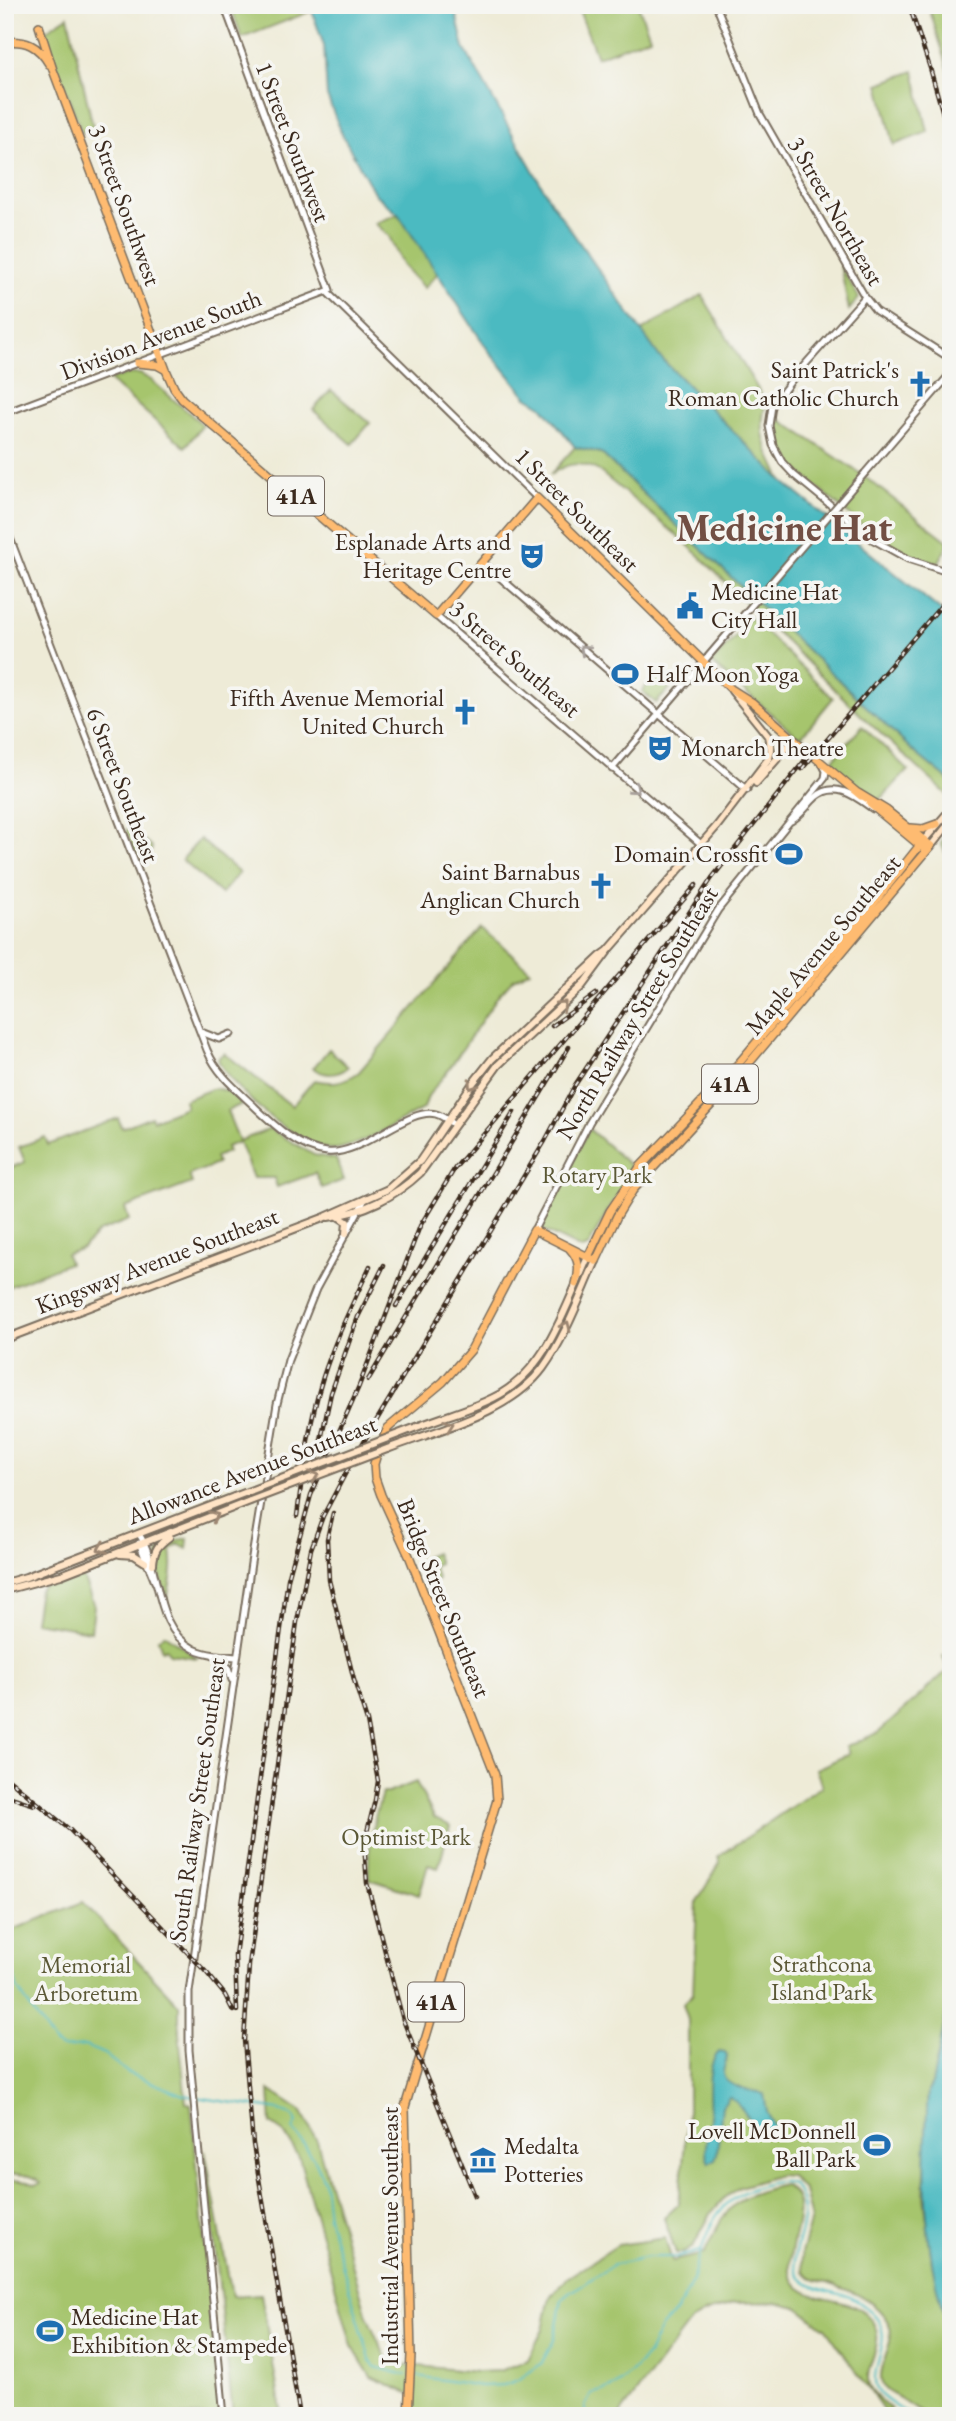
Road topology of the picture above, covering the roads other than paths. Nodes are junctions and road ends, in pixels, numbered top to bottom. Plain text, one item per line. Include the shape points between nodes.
1 (224, 5) edge
2 (716, 5) edge
3 (39, 26) dead end
4 (5, 40) edge
5 (27, 40) junction
6 (49, 55) junction
7 (54, 70) junction
8 (328, 291) junction
9 (866, 297) junction
10 (160, 354) junction
11 (951, 359) edge
12 (137, 363) junction
13 (166, 370) junction
14 (951, 373) edge
15 (5, 413) edge
16 (537, 498) junction
17 (5, 525) edge
18 (482, 562) junction
19 (951, 573) edge
20 (436, 616) junction
21 (703, 663) junction
22 (731, 689) junction
23 (659, 715) junction
24 (803, 747) joint
25 (820, 761) joint
26 (612, 769) junction
27 (747, 790) junction
28 (858, 793) junction
29 (951, 809) edge
30 (882, 815) junction
31 (948, 818) edge
32 (791, 821) junction
33 (937, 824) junction
34 (909, 827) junction
35 (701, 844) junction
36 (925, 845) junction
37 (200, 1031) junction
38 (231, 1034) dead end
39 (451, 1123) junction
40 (365, 1199) junction
41 (361, 1209) junction
42 (338, 1216) junction
43 (323, 1218) junction
44 (534, 1230) junction
45 (346, 1233) junction
46 (567, 1246) junction
47 (588, 1257) junction
48 (596, 1261) junction
49 (576, 1284) junction
50 (5, 1339) edge
51 (511, 1387) joint
52 (511, 1398) joint
53 (384, 1435) joint
54 (178, 1531) junction
55 (139, 1534) junction
56 (142, 1544) junction
57 (114, 1555) junction
58 (149, 1563) junction
59 (5, 1583) edge
60 (5, 1590) edge
61 (211, 1654) junction
62 (237, 1657) junction
63 (231, 1701) junction
64 (495, 1775) joint
65 (224, 2416) edge
66 (408, 2416) edge

1 - 8 street, 1 Street Southwest
2 - 9 street, 3 Street Northeast via 765,123
3 - 6 main road, 3 Street Southwest
4 - 5 main road
5 - 6 main road via 42,45
5 - 7 main road, 3 Street Southwest / 41A
6 - 7 main road, 3 Street Southwest / 41A
7 - 10 main road, 3 Street Southwest / 41A
8 - 10 street, Division Avenue South
8 - 16 street, 1 Street Southeast
9 - 11 street, 3 Street Northeast via 884,317
9 - 19 street via 772,406 769,426 773,445 794,475 857,527 908,559
10 - 12 street, Division Avenue South
10 - 13 main road, 3 Street Southeast / 41A
12 - 13 main road
12 - 15 street, Division Avenue South
13 - 20 main road, 3 Street Southeast / 41A via 182,399
14 - 21 street, bridge
16 - 18 main road
16 - 21 main road, 1 Street Southeast
17 - 37 street, 6 Street Southeast
18 - 20 main road
23 -> 18 street
20 - 26 street, 3 Street Southeast
21 - 22 main road, 1 Street Southeast
21 - 23 street
22 - 24 main road, 1 Street Southeast
22 - 27 main road via 770,743 769,758
23 - 26 street
23 - 27 street
24 - 27 main road via 789,746
25 - 28 main road
25 - 32 street, North Railway Street Southeast via 825,778
26 -> 35 street, 3 Street Southeast
27 - 35 main road
28 - 30 main road
28 - 34 main road
29 - 31 main road
30 - 32 street, North Railway Street Southeast via 850,794 833,790 816,797
30 - 36 main road
31 - 33 main road, Maple Avenue Southeast
31 - 36 main road, Maple Avenue Southeast
32 - 44 street, North Railway Street Southeast via 718,910 589,1123
33 - 34 main road
33 - 36 main road, Maple Avenue Southeast
34 - 36 main road
35 - 39 main road via 608,951 492,1059
36 - 47 main road, Maple Avenue Southeast / 41A via 739,1063 640,1167 610,1211
36 - 48 main road, Maple Avenue Southeast / 41A via 744,1068 633,1190
37 - 38 street via 213,1038
37 - 39 street, 6 Street Southeast via 220,1074 273,1123 323,1152 352,1148 423,1114 437,1114
39 - 40 main road via 408,1174
39 - 41 main road via 412,1180
40 - 41 street, South Railway Street Southeast
40 - 43 main road, Kingsway Avenue Southeast
41 - 42 main road, Kingsway Avenue Southeast
41 - 45 street, South Railway Street Southeast
42 - 43 main road, Kingsway Avenue Southeast
42 - 45 main road via 347,1223
43 - 50 main road, Kingsway Avenue Southeast
44 - 46 main road
44 - 53 main road, North Railway Street Southeast / 41A via 471,1350
45 - 62 street, South Railway Street Southeast via 316,1289 283,1377
46 - 47 main road
46 - 49 main road via 578,1261
47 - 48 main road
47 - 49 main road, Maple Avenue Southeast
52 -> 48 main road, Maple Avenue Southeast via 546,1364
49 - 51 main road, Maple Avenue Southeast via 538,1362
51 - 55 main road, Allowance Avenue Southeast, bridge via 491,1399
54 -> 52 main road, Allowance Avenue Southeast, bridge
53 - 64 main road, Bridge Street Southeast / 41A via 374,1464 377,1486
54 - 56 main road, Allowance Avenue Southeast
54 - 58 main road via 158,1546
55 - 56 street
55 -> 59 main road, Allowance Avenue Southeast
56 - 57 main road, Allowance Avenue Southeast
56 - 58 street
57 - 58 main road via 132,1554
57 - 60 main road, Allowance Avenue Southeast
58 - 61 street via 177,1635
61 - 62 street
61 - 63 street via 230,1670
62 - 63 street, South Railway Street Southeast
63 - 65 street, South Railway Street Southeast via 187,2025
64 - 66 main road, Industrial Avenue Southeast / 41A via 497,1800 405,2107 411,2356

